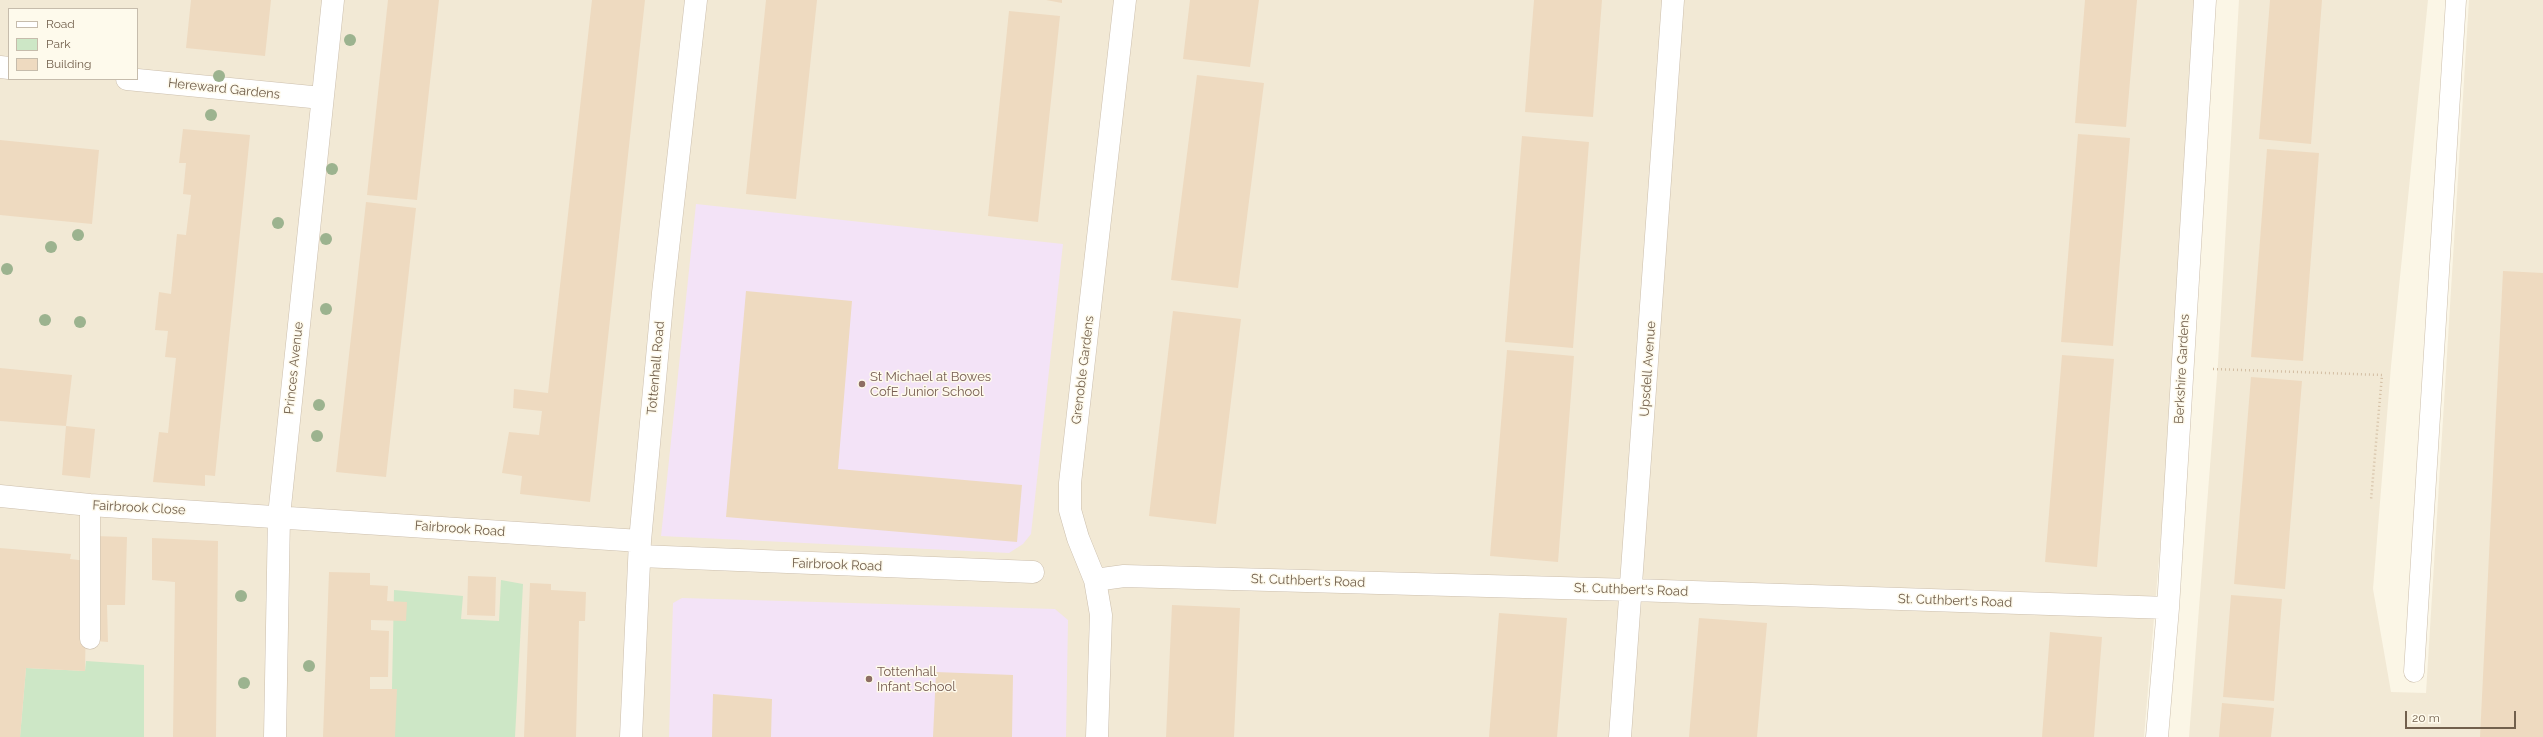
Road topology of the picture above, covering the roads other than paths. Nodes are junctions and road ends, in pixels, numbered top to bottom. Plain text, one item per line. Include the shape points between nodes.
1 (333, 0) edge
2 (696, 0) edge
3 (1125, 0) edge
4 (1673, 0) edge
5 (2205, 0) edge
6 (2456, 0) edge
7 (137, 80) edge
8 (322, 98) junction
9 (0, 496) edge
10 (90, 505) junction
11 (279, 516) junction
12 (640, 549) junction
13 (1033, 572) dead end
14 (1095, 580) junction
15 (1632, 590) junction
16 (2168, 608) junction
17 (90, 640) dead end
18 (2414, 672) dead end
19 (275, 737) edge
20 (631, 737) edge
21 (1097, 737) edge
22 (1620, 737) edge
23 (2157, 737) edge

1 - 8 street, Princes Avenue
2 - 12 street, Tottenhall Road via 663,293
3 - 14 street, Grenoble Gardens via 1070,483 1070,510
4 - 15 street, Upsdell Avenue
5 - 16 street, Berkshire Gardens
6 - 18 lane
7 - 8 street, Hereward Gardens
8 - 11 street, Princes Avenue
9 - 10 street, Fairbrook Close
10 - 11 street, Fairbrook Close
10 - 17 lane
11 - 12 street, Fairbrook Road
11 - 19 street, Princes Avenue
12 - 13 street, Fairbrook Road
12 - 20 street, Tottenhall Road
14 - 15 street, St. Cuthbert's Road via 1124,576
14 - 21 street, Grenoble Gardens via 1101,621
15 - 16 street, St. Cuthbert's Road
15 - 22 street, Upsdell Avenue
16 - 23 street, Berkshire Gardens

